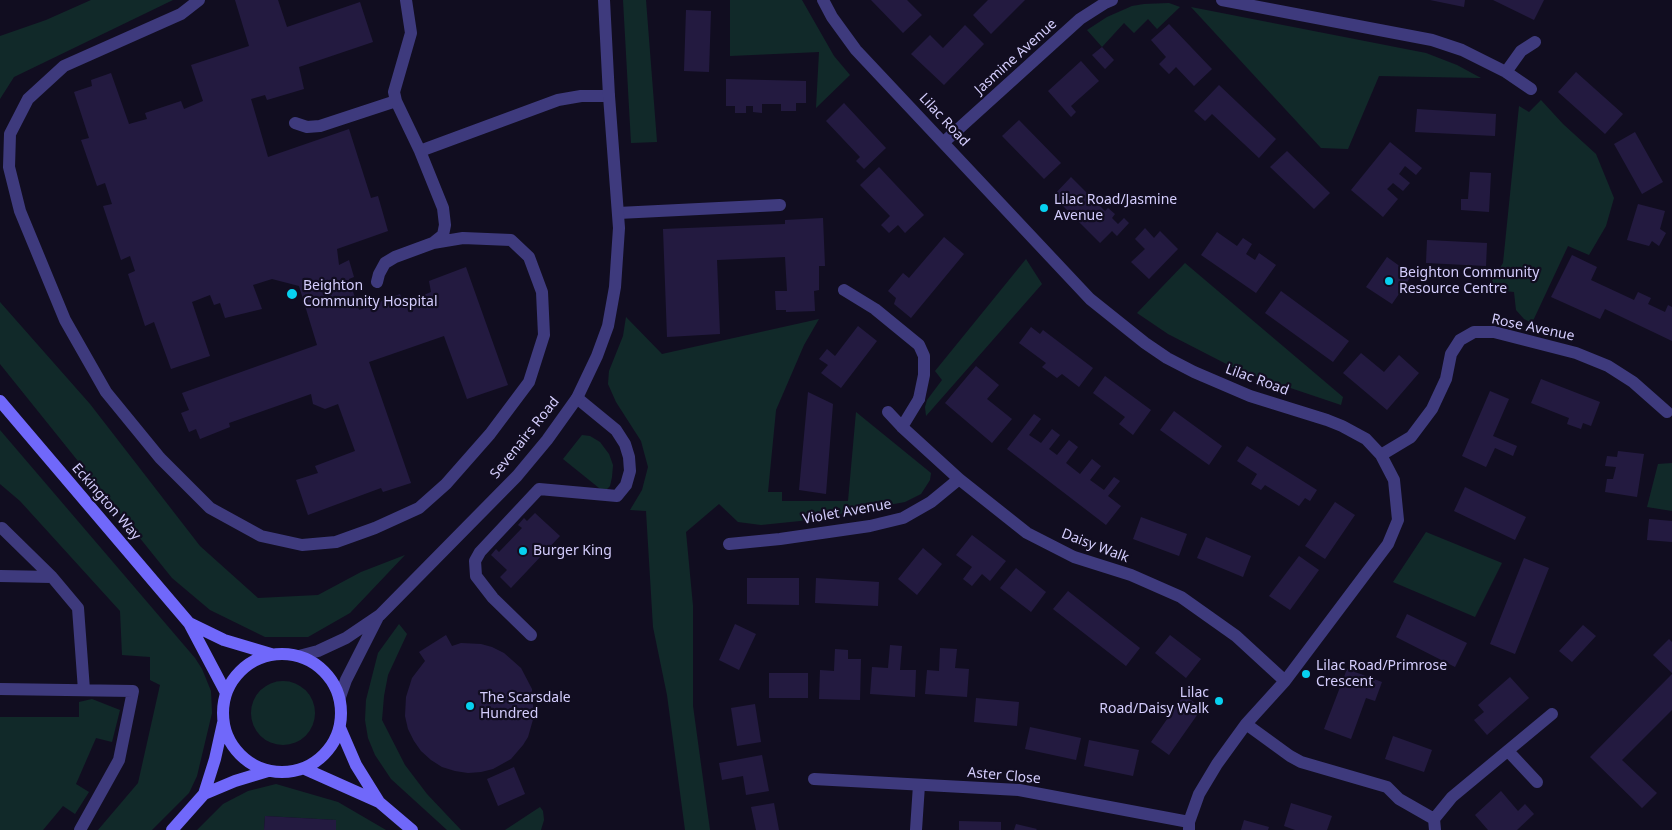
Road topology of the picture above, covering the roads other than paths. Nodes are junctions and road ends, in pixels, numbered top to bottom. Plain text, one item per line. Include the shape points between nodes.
1 (199, 0) edge
2 (406, 0) edge
3 (604, 0) edge
4 (823, 0) edge
5 (1112, 0) edge
6 (1222, 0) edge
7 (1535, 42) dead end
8 (1506, 72) junction
9 (1532, 89) dead end
10 (609, 96) junction
11 (396, 101) junction
12 (295, 123) dead end
13 (944, 142) junction
14 (420, 151) junction
15 (780, 205) dead end
16 (618, 213) junction
17 (433, 243) junction
18 (377, 282) dead end
19 (844, 290) dead end
20 (577, 398) junction
21 (0, 401) edge
22 (888, 412) dead end
23 (1667, 412) dead end
24 (902, 427) junction
25 (1382, 455) junction
26 (959, 479) junction
27 (2, 528) dead end
28 (729, 544) dead end
29 (0, 576) edge
30 (52, 577) junction
31 (380, 615) junction
32 (189, 623) junction
33 (531, 635) dead end
34 (271, 654) junction
35 (299, 656) junction
36 (1285, 681) junction
37 (0, 689) edge
38 (84, 690) junction
39 (226, 693) junction
40 (340, 697) junction
41 (1552, 714) dead end
42 (223, 724) junction
43 (1246, 724) junction
44 (340, 728) junction
45 (1508, 751) junction
46 (305, 768) junction
47 (268, 771) junction
48 (814, 779) dead end
49 (1537, 782) dead end
50 (919, 786) junction
51 (204, 794) junction
52 (379, 802) junction
53 (1435, 824) edge
54 (1189, 826) edge
55 (80, 830) edge
56 (172, 830) edge
57 (412, 830) edge
58 (916, 830) edge

1 - 17 street via 181,14 64,66 28,99 10,134 9,167 20,211 65,320 106,392 160,458 210,508 261,536 302,545 336,542 419,508 446,484 490,434 529,382 544,335 542,292 529,257 511,240 463,238
2 - 11 street via 411,33 394,92
3 - 10 street, Sevenairs Road
4 - 13 street, Lilac Road via 856,50
5 - 13 street, Jasmine Avenue via 1080,18
6 - 8 street via 1432,40 1462,50
7 - 8 street via 1521,51
8 - 9 street
10 - 14 street via 558,100
10 - 16 street, Sevenairs Road
11 - 12 street via 320,126 307,127
11 - 14 street
13 - 25 street, Lilac Road via 1090,299 1145,344 1194,372 1242,393 1342,426 1366,439
14 - 17 street via 443,208 443,235
15 - 16 street
16 - 20 street, Sevenairs Road via 615,287 608,326
17 - 18 street via 385,263
19 - 24 street via 875,309 919,345 924,356 919,399
20 - 31 street, Sevenairs Road via 516,476
20 - 33 street via 616,430 625,444 630,470 626,485 617,496 539,489 475,561 476,576 492,598
21 - 32 main road, Eckington Way
22 - 24 street, Daisy Walk
23 - 25 street, Rose Avenue via 1633,382 1608,366 1576,353 1494,332 1474,332 1460,340 1451,354 1446,378 1432,409 1411,437
24 - 26 street, Daisy Walk
25 - 36 street, Lilac Road via 1394,480 1397,502 1398,520 1388,544
26 - 28 street, Violet Avenue via 931,502 903,518 870,526
26 - 36 street, Daisy Walk via 1027,533 1074,557 1130,575 1181,597 1236,636
27 - 30 street
29 - 30 street
30 - 38 street via 78,608
31 - 35 street, Sevenairs Road via 346,638
31 - 40 street, Sevenairs Road
32 - 34 main road, Eckington Way via 224,640
32 - 39 main road, Eckington Way
34 - 35 main road
34 - 39 main road via 249,663 235,676
35 - 40 main road via 325,671
36 - 43 street, Lilac Road
37 - 38 street
38 - 55 street via 133,691 119,760
39 - 42 main road
40 - 44 main road
41 - 45 street
42 - 47 main road via 239,754 252,765
42 - 51 main road
43 - 53 street via 1301,762 1387,787
43 - 54 street, Lilac Road via 1199,794
44 - 46 main road via 333,745 321,759
44 - 52 main road via 356,765
45 - 49 street
45 - 53 street via 1452,797
46 - 47 main road via 293,772
46 - 52 main road
47 - 51 main road
48 - 50 street, Aster Close
50 - 54 street, Aster Close via 1019,790
50 - 58 street
51 - 56 main road
52 - 57 main road

